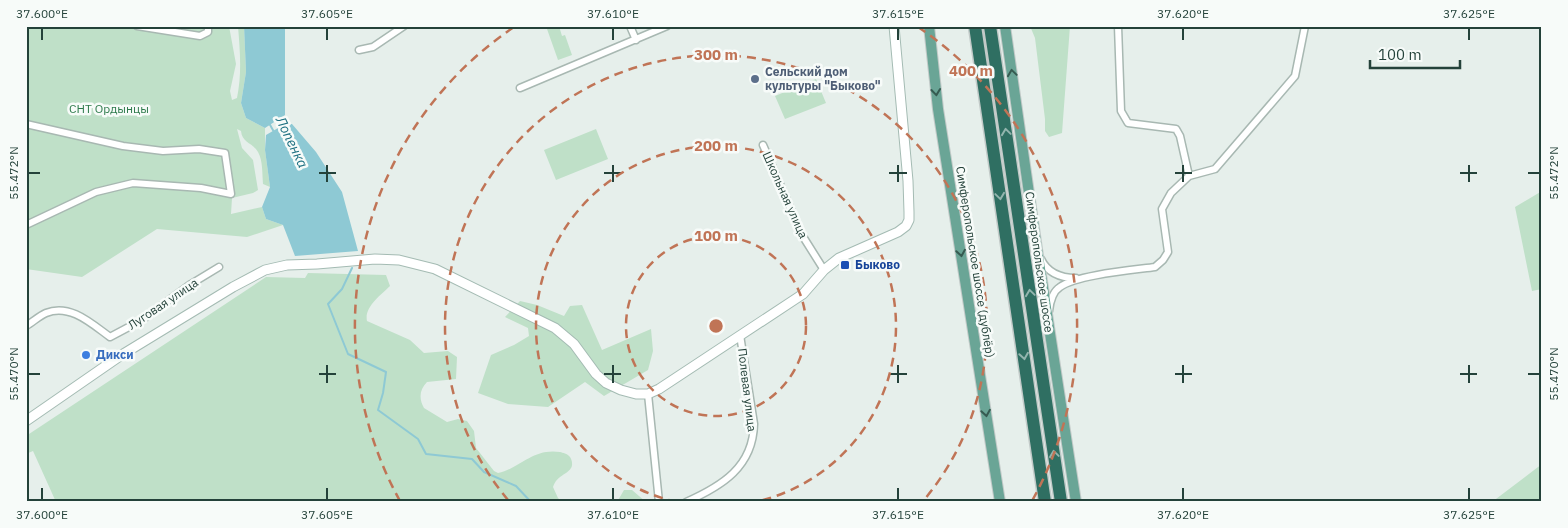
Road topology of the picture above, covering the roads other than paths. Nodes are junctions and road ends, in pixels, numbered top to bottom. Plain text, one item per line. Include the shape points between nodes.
1 (137, 26) edge
2 (208, 26) edge
3 (404, 26) edge
4 (630, 26) edge
5 (667, 26) edge
6 (894, 26) edge
7 (929, 26) edge
8 (975, 26) edge
9 (990, 26) edge
10 (1005, 26) edge
11 (1118, 26) edge
12 (1305, 26) edge
13 (636, 40) junction
14 (359, 50) dead end
15 (520, 88) dead end
16 (26, 124) edge
17 (763, 146) dead end
18 (1189, 176) junction
19 (26, 225) edge
20 (1037, 249) junction
21 (219, 267) dead end
22 (824, 270) junction
23 (1083, 278) junction
24 (1048, 323) junction
25 (26, 326) edge
26 (740, 335) junction
27 (648, 394) junction
28 (26, 421) edge
29 (659, 502) edge
30 (686, 502) edge
31 (1000, 502) edge
32 (1046, 502) edge
33 (1061, 502) edge
34 (1076, 502) edge

1 - 2 street via 200,36 208,32
3 - 14 street via 373,46
4 - 13 street
5 - 13 street
6 - 22 street via 909,220 898,232 839,258
7 -> 31 main road, Симферопольское шоссе (дублёр) via 938,109
8 -> 32 highway
33 -> 9 highway, Симферопольское шоссе
20 -> 10 main road
11 - 18 street via 1121,111 1128,123 1176,129
12 - 18 street via 1295,76 1215,169
13 - 15 street
16 - 19 street via 123,146 163,151 200,149 225,152 231,194 133,182 96,192
17 - 22 street, Школьная улица via 802,235
18 - 23 street via 1170,193 1162,209 1168,252 1163,260 1155,266
20 - 23 street via 1050,272
20 - 24 main road
21 - 25 street, Луговая улица via 142,320 110,337 92,322 68,312 47,313
22 - 26 street via 803,294
23 - 24 street via 1059,287 1053,295
24 - 34 main road
26 - 27 street
26 - 30 street, Полевая улица via 754,438 731,477 708,493
27 - 28 street via 621,390 606,382 574,344 555,328 444,273 399,260 375,259 287,265 265,270 120,356
27 - 29 street

